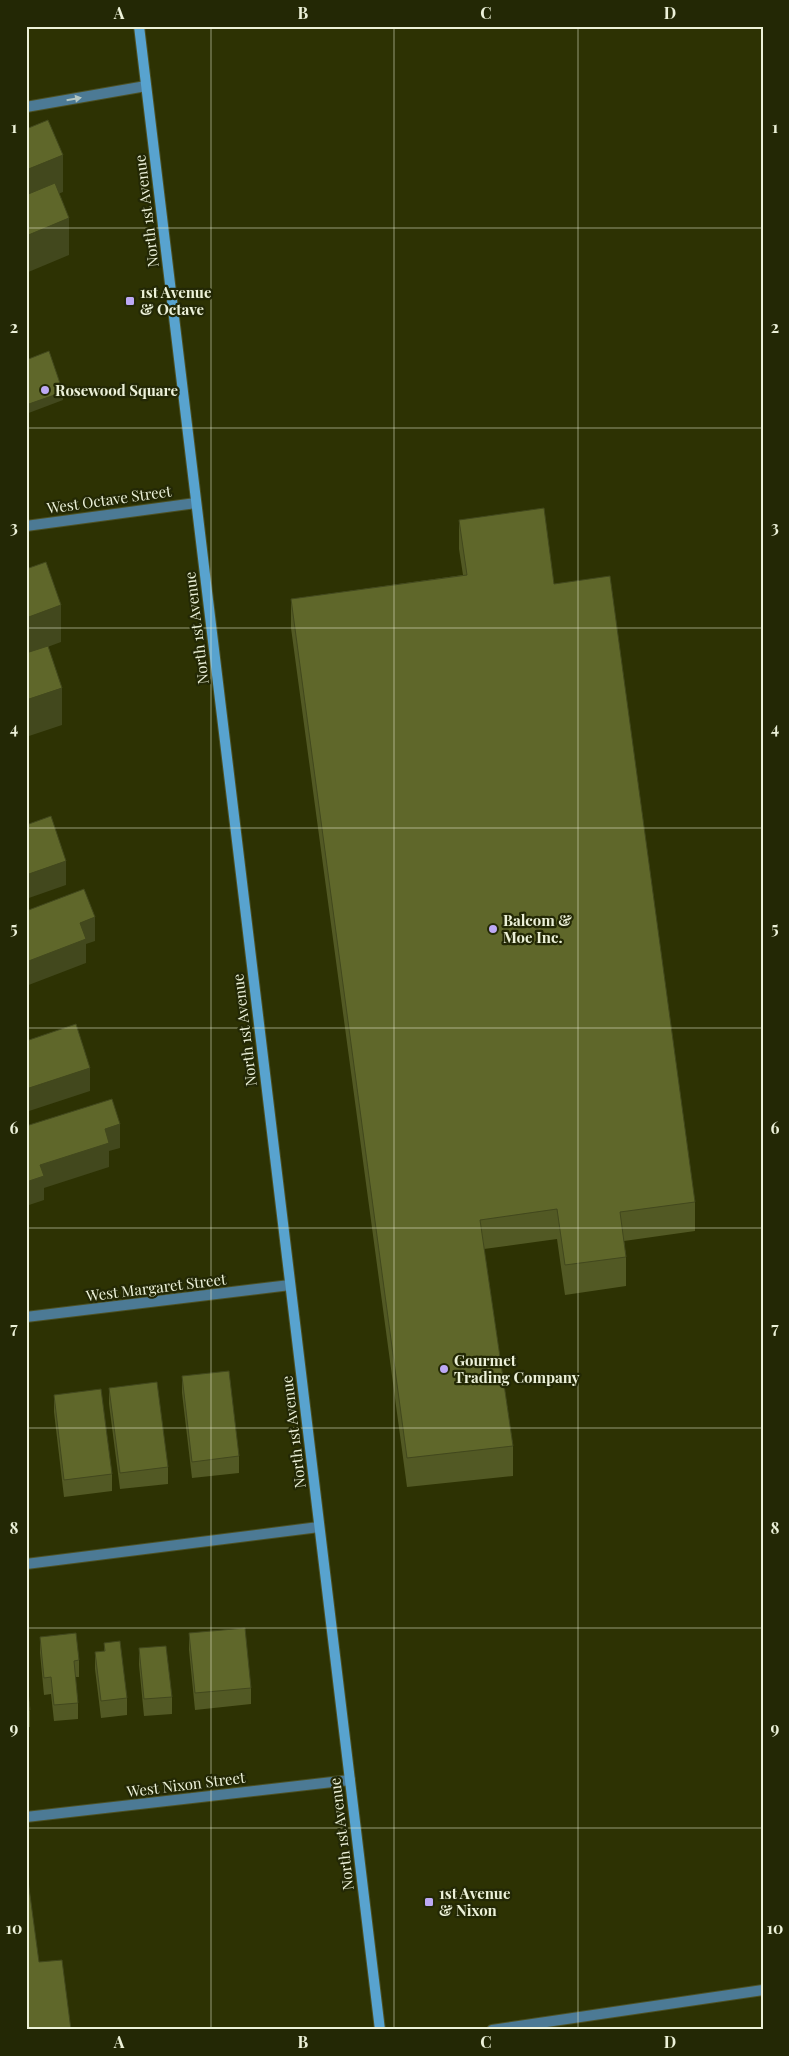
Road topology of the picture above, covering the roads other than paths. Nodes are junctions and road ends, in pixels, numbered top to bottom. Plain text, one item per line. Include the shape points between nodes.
1 (139, 26) edge
2 (146, 86) junction
3 (26, 107) edge
4 (196, 503) junction
5 (26, 526) edge
6 (290, 1285) junction
7 (26, 1317) edge
8 (320, 1527) junction
9 (26, 1564) edge
10 (350, 1780) junction
11 (26, 1817) edge
12 (763, 1990) edge
13 (380, 2030) edge
14 (492, 2030) edge

1 - 2 street, North 1st Avenue
3 -> 2 street
2 - 4 street, North 1st Avenue
4 - 5 street, West Octave Street
4 - 6 street, North 1st Avenue
6 - 7 street, West Margaret Street
6 - 8 street, North 1st Avenue
8 - 9 street
8 - 10 street, North 1st Avenue
10 - 11 street, West Nixon Street
10 - 13 street, North 1st Avenue
12 - 14 street

